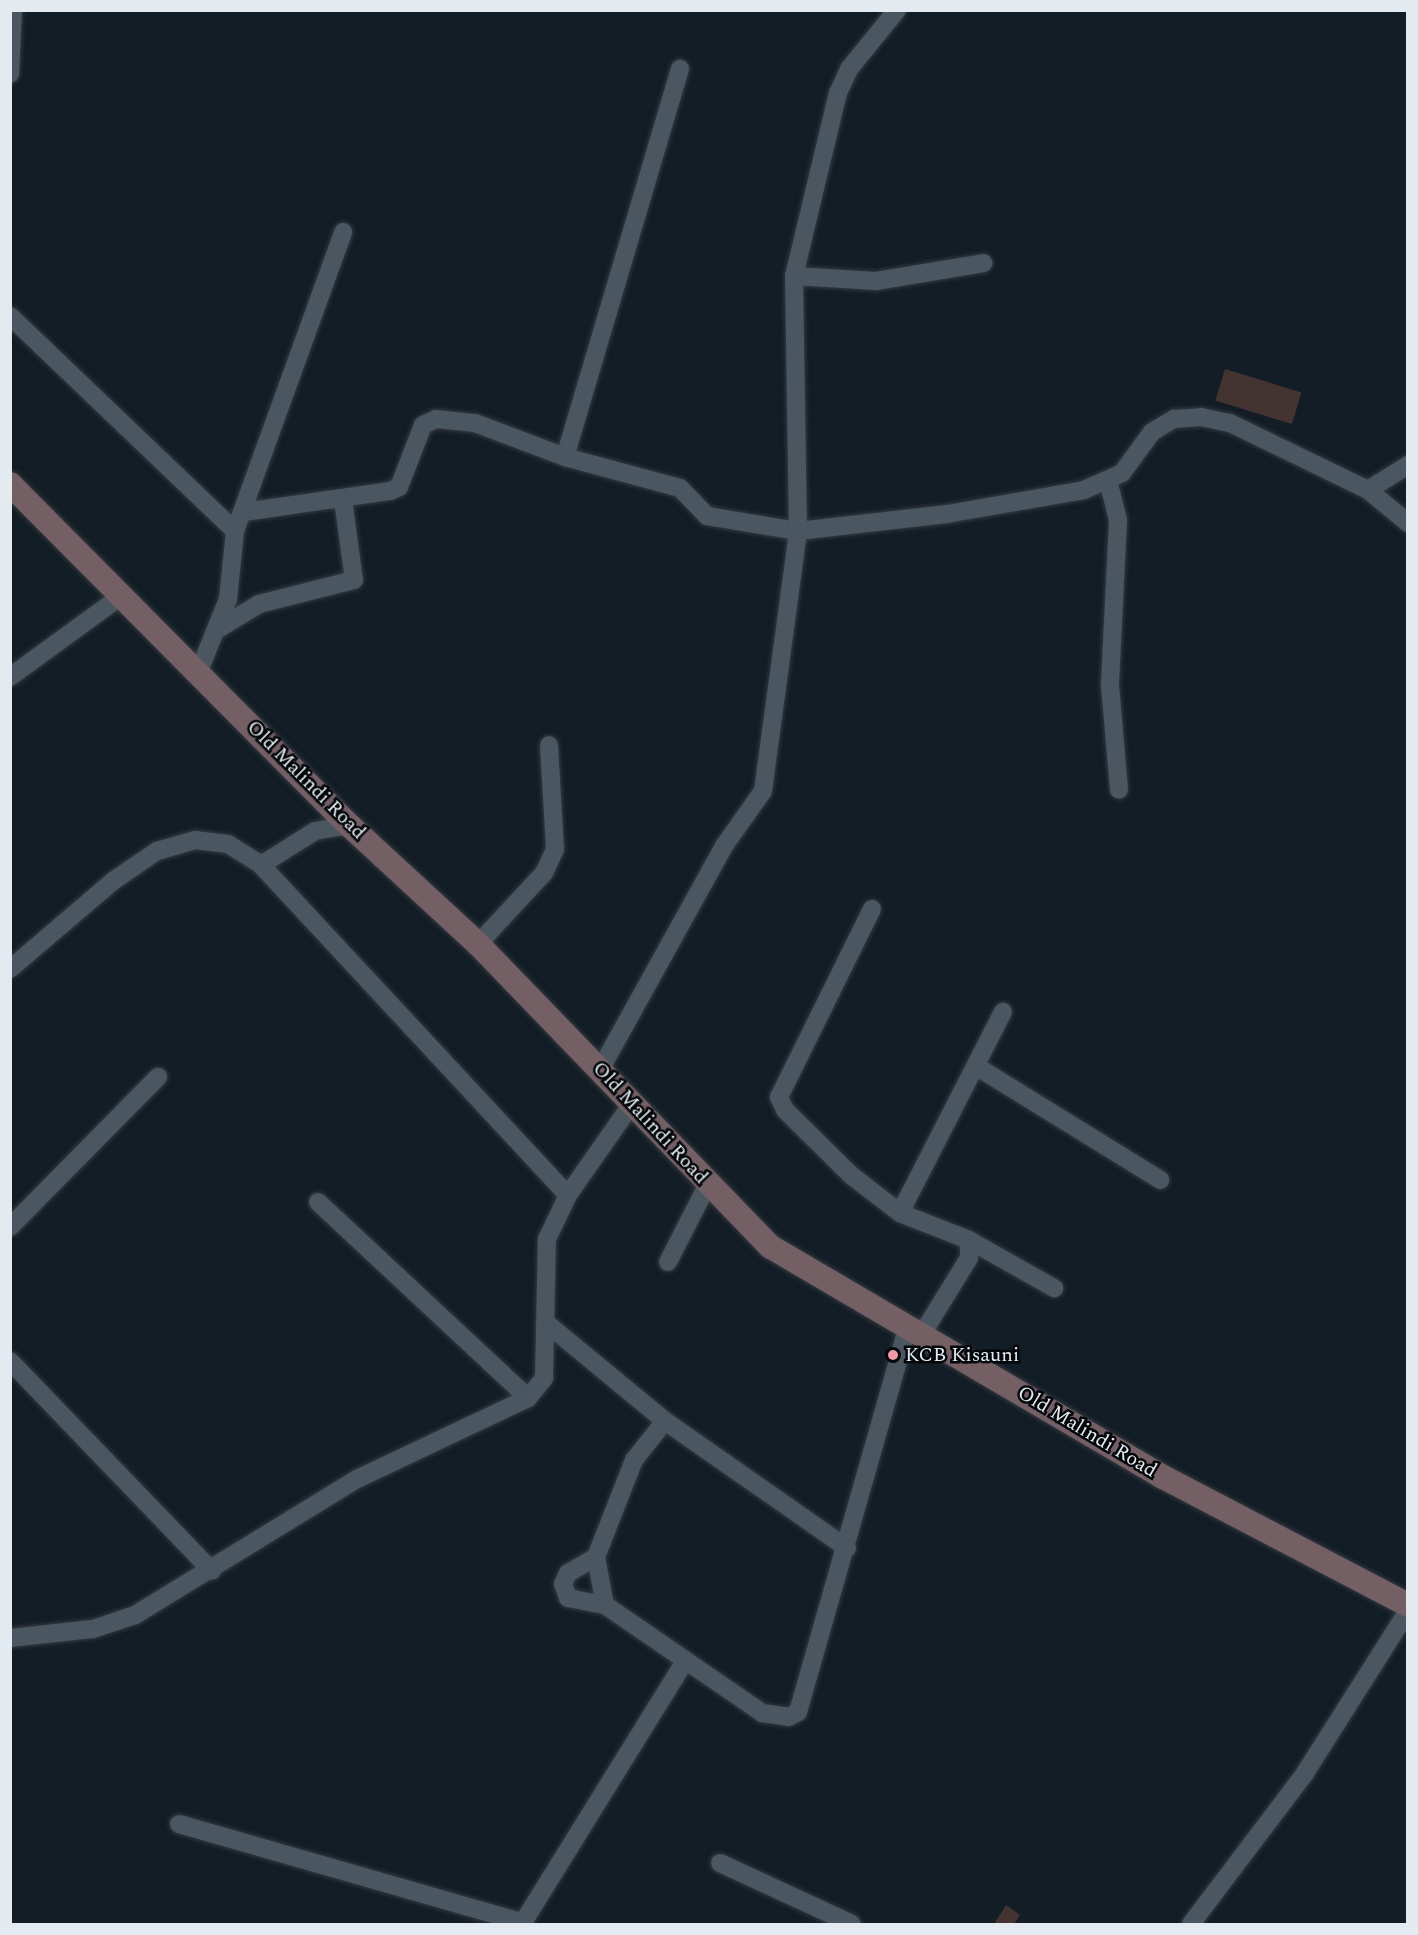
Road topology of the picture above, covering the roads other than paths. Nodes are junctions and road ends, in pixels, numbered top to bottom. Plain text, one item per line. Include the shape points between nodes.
1 (13, 10) edge
2 (897, 10) edge
3 (680, 69) dead end
4 (10, 75) edge
5 (343, 232) dead end
6 (984, 263) dead end
7 (794, 276) junction
8 (10, 316) edge
9 (565, 457) junction
10 (1407, 465) edge
11 (1108, 480) junction
12 (10, 484) edge
13 (1368, 490) junction
14 (343, 500) junction
15 (244, 512) junction
16 (1407, 523) edge
17 (235, 531) junction
18 (798, 531) junction
19 (121, 596) junction
20 (218, 629) junction
21 (199, 670) junction
22 (10, 677) edge
23 (549, 745) dead end
24 (1119, 790) dead end
25 (349, 825) junction
26 (261, 865) junction
27 (872, 909) dead end
28 (478, 944) junction
29 (10, 969) edge
30 (1002, 1012) dead end
31 (978, 1068) junction
32 (600, 1070) junction
33 (158, 1077) dead end
34 (631, 1105) junction
35 (1160, 1180) dead end
36 (708, 1184) junction
37 (568, 1195) junction
38 (318, 1202) dead end
39 (900, 1213) junction
40 (10, 1227) edge
41 (969, 1240) junction
42 (668, 1263) dead end
43 (1054, 1288) dead end
44 (545, 1322) junction
45 (915, 1330) junction
46 (10, 1361) edge
47 (528, 1398) junction
48 (665, 1421) junction
49 (847, 1548) junction
50 (596, 1557) junction
51 (212, 1570) junction
52 (605, 1605) junction
53 (1407, 1605) edge
54 (1407, 1611) edge
55 (10, 1638) edge
56 (684, 1664) junction
57 (179, 1824) dead end
58 (720, 1863) dead end
59 (523, 1924) edge
60 (852, 1924) edge
61 (1191, 1924) edge

1 - 4 street
2 - 7 street via 849,69 838,93
3 - 9 street
5 - 15 street
6 - 7 street via 876,281
7 - 18 street
8 - 17 street
9 - 14 street via 475,423 428,420 399,487
9 - 18 street via 680,488 707,516
10 - 13 street
11 - 13 street via 1122,473 1161,425 1201,417 1230,423
11 - 18 street via 1047,499
11 - 24 street via 1118,520 1110,685
12 - 19 main road, Old Malindi Road
13 - 16 street
14 - 15 street
14 - 20 street via 354,580 259,604
15 - 17 street
17 - 20 street via 234,570
18 - 32 street via 763,791 724,846
19 - 21 main road, Old Malindi Road
19 - 22 street
20 - 21 street
21 - 25 main road, Old Malindi Road
23 - 28 street via 555,849 544,873
25 - 26 street via 315,831
25 - 28 main road, Old Malindi Road
26 - 29 street via 212,840 157,851 113,881
26 - 37 street
27 - 39 street via 779,1097 785,1110 852,1176
28 - 32 main road, Old Malindi Road
30 - 31 street
31 - 35 street
31 - 39 street
32 - 34 main road, Old Malindi Road
33 - 40 street
34 - 36 main road, Old Malindi Road
34 - 37 street
36 - 42 street
36 - 45 main road, Old Malindi Road via 771,1247
37 - 44 street via 548,1239
38 - 47 street
39 - 41 street
41 - 43 street
41 - 45 street via 969,1258
44 - 47 street via 544,1378
44 - 48 street
45 - 49 street
45 - 53 main road, Old Malindi Road via 1163,1477
46 - 51 street
47 - 51 street via 357,1479
48 - 49 street
48 - 50 street via 634,1460
49 - 56 street via 798,1712 778,1719 762,1713
50 - 52 street
50 - 52 street via 568,1573 562,1584 568,1598
51 - 55 street via 125,1618 93,1629
52 - 56 street
54 - 61 street via 1305,1773
56 - 59 street
57 - 59 street
58 - 60 street

